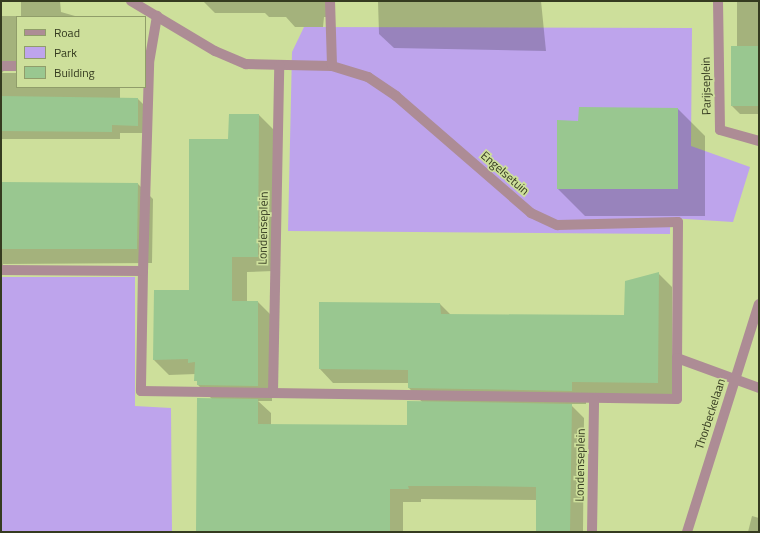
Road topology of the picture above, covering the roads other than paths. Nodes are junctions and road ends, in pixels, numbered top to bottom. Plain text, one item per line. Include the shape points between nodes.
1 (131, 1) edge
2 (330, 1) edge
3 (718, 1) edge
4 (157, 16) junction
5 (147, 64) edge
6 (278, 65) junction
7 (1, 66) edge
8 (16, 66) edge
9 (332, 66) junction
10 (759, 141) edge
11 (1, 270) edge
12 (143, 271) junction
13 (759, 304) edge
14 (677, 358) junction
15 (735, 379) junction
16 (759, 388) edge
17 (273, 392) junction
18 (594, 399) junction
19 (592, 532) edge
20 (686, 532) edge

1 - 4 street, Engelsetuin
2 - 9 street
3 - 10 street, Parijseplein via 720,130
4 - 5 street
4 - 6 street, Engelsetuin via 215,52 239,61
5 - 12 street
6 - 9 street, Engelsetuin
6 - 17 street, Londenseplein
7 - 8 street
9 - 14 street, Engelsetuin via 368,77 396,96 531,213 557,225 678,222
11 - 12 street
12 - 17 street via 141,391
13 - 15 street, Thorbeckelaan
14 - 15 street
14 - 18 street via 677,399
15 - 16 street
15 - 20 street, Thorbeckelaan
17 - 18 street
18 - 19 street, Londenseplein

